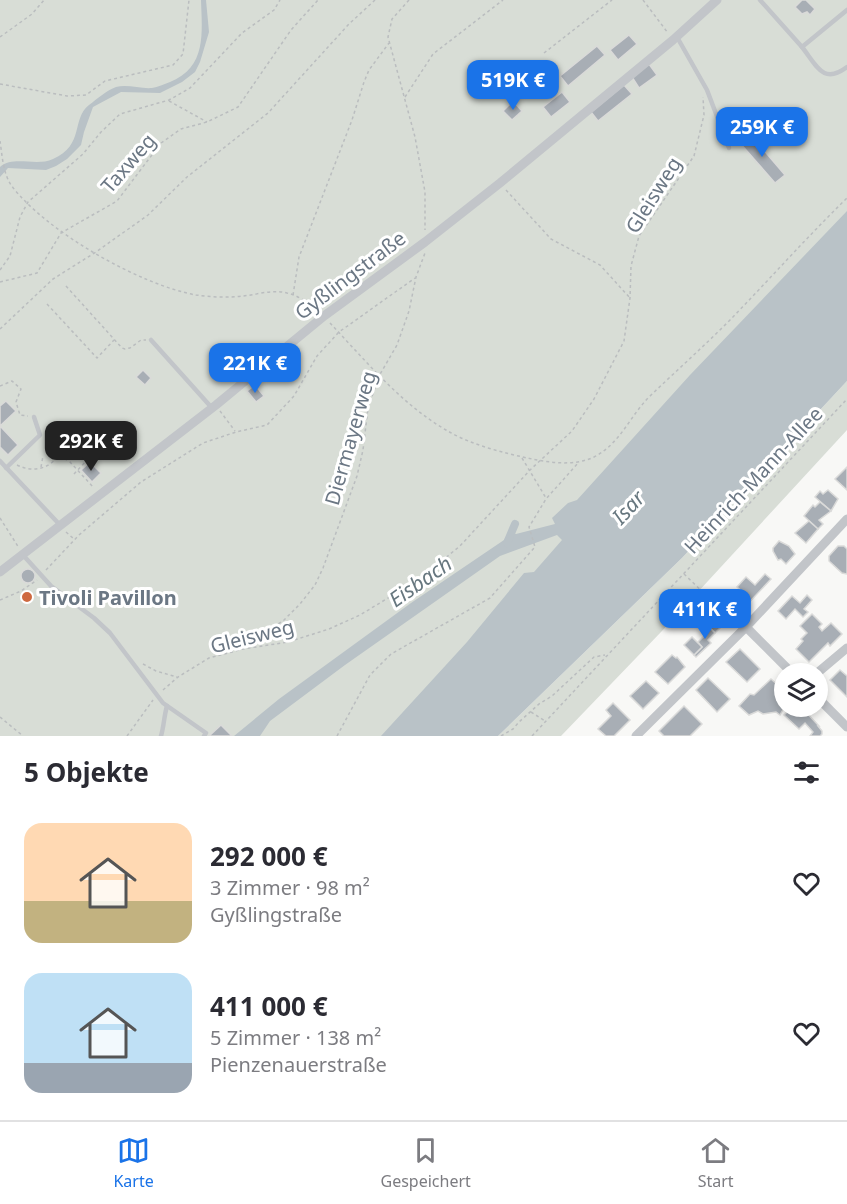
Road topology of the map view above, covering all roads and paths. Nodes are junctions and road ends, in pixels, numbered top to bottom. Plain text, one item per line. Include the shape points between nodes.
1 (44, 0) edge
2 (189, 0) edge
3 (280, 0) edge
4 (318, 0) edge
5 (375, 0) edge
6 (410, 0) edge
7 (503, 0) edge
8 (612, 0) edge
9 (642, 0) edge
10 (717, 0) edge
11 (760, 0) edge
12 (847, 10) edge
13 (0, 38) edge
14 (675, 38) junction
15 (389, 42) junction
16 (802, 47) junction
17 (544, 53) dead end
18 (847, 67) edge
19 (0, 84) edge
20 (702, 92) dead end
21 (405, 98) junction
22 (169, 100) junction
23 (207, 122) junction
24 (0, 141) edge
25 (729, 148) dead end
26 (500, 183) junction
27 (847, 198) edge
28 (28, 202) junction
29 (61, 233) junction
30 (425, 242) junction
31 (96, 252) junction
32 (0, 270) edge
33 (416, 277) junction
34 (0, 282) edge
35 (66, 286) dead end
36 (293, 296) junction
37 (630, 298) junction
38 (46, 304) dead end
39 (324, 316) junction
40 (0, 329) edge
41 (339, 332) junction
42 (115, 340) junction
43 (151, 340) joint
44 (379, 376) junction
45 (0, 386) edge
46 (847, 399) edge
47 (214, 406) junction
48 (34, 417) joint
49 (236, 432) junction
50 (40, 435) junction
51 (85, 452) dead end
52 (59, 454) junction
53 (43, 456) dead end
54 (522, 457) junction
55 (0, 461) edge
56 (540, 461) junction
57 (12, 462) junction
58 (578, 462) junction
59 (6, 468) junction
60 (41, 468) junction
61 (77, 470) junction
62 (530, 470) junction
63 (75, 474) dead end
64 (101, 495) junction
65 (546, 499) junction
66 (0, 518) edge
67 (847, 519) edge
68 (61, 526) junction
69 (75, 540) junction
70 (22, 553) junction
71 (0, 572) edge
72 (684, 574) junction
73 (41, 576) junction
74 (0, 600) edge
75 (746, 627) junction
76 (847, 648) edge
77 (243, 649) junction
78 (607, 655) junction
79 (128, 657) junction
80 (782, 663) edge
81 (828, 664) edge
82 (178, 677) junction
83 (157, 695) junction
84 (167, 706) junction
85 (828, 708) edge
86 (530, 712) junction
87 (0, 717) edge
88 (545, 722) junction
89 (847, 727) edge
90 (643, 734) edge
91 (23, 736) edge
92 (127, 736) edge
93 (161, 736) edge
94 (204, 736) edge
95 (337, 736) edge
96 (501, 736) edge
97 (532, 736) edge

1 - 13 path
2 - 19 path via 183,54 173,65 105,81 86,95 67,96
3 - 22 path via 190,88
4 - 23 path, Taxweg via 291,30 238,107
5 - 31 path via 268,113 187,177 148,215
6 - 15 path via 392,19
7 - 21 path via 433,54
8 - 17 path
9 - 14 path
10 - 14 street, Gyßlingstraße
11 - 16 lane
12 - 16 lane
14 - 25 lane via 707,90
14 - 26 street, Gyßlingstraße
15 - 21 path, Diermayerweg
15 - 36 path via 364,81 299,258
16 - 18 lane via 828,76
20 - 37 path, Gleisweg via 704,115 694,156 639,236 631,266
21 - 30 path, Diermayerweg via 425,192
22 - 23 path
22 - 28 path via 120,114 83,154
23 - 29 path, Taxweg via 181,129 161,143 117,201
24 - 28 path via 10,184
26 - 30 street, Gyßlingstraße
26 - 37 path via 551,239 600,265
27 - 58 path via 727,323 646,400 607,448
28 - 29 path
28 - 32 path via 10,256
29 - 31 path
29 - 34 path, Taxweg via 37,273
30 - 33 path, Diermayerweg via 426,252
30 - 39 street, Gyßlingstraße
31 - 36 path via 131,273 187,293 241,297 264,292
31 - 40 path via 53,279
33 - 41 path
33 - 44 path, Diermayerweg via 398,345
35 - 42 path
36 - 39 path
37 - 56 path, Gleisweg via 624,341 594,399 572,431
38 - 42 path via 97,358
39 - 41 path
39 - 47 street, Gyßlingstraße
41 - 44 path
41 - 49 path via 317,356 294,396 267,425
42 - 43 path via 125,349 141,340
43 - 47 lane
44 - 54 path via 460,438
44 - 77 path, Diermayerweg via 368,408 357,476 319,577 284,620
45 - 48 path via 12,381 21,389 16,402 20,415
46 - 72 path, Heinrich-Mann-Allee
47 - 49 path
47 - 64 street, Gyßlingstraße
48 - 50 lane
49 - 69 path via 203,443 141,482
50 - 52 path
50 - 57 lane
51 - 61 path via 89,458
52 - 60 path via 52,464
52 - 61 path
53 - 60 path
54 - 56 path
54 - 62 path
55 - 59 lane
56 - 58 path
56 - 62 path, Gleisweg
57 - 59 lane
57 - 60 path
58 - 65 path
59 - 68 lane
61 - 63 path
61 - 64 path
62 - 65 path
62 - 77 path, Gleisweg via 447,559 421,578 360,615 312,635
64 - 68 street, Gyßlingstraße
65 - 95 path via 529,527 535,547 490,598 391,654 370,675
66 - 70 path
67 - 75 street
68 - 69 path
68 - 70 street, Gyßlingstraße
69 - 73 path
70 - 71 street, Gyßlingstraße
70 - 73 lane
72 - 75 path via 737,625
72 - 78 path, Heinrich-Mann-Allee
73 - 74 path
73 - 79 lane via 99,622
75 - 80 street
75 - 90 street
76 - 81 street
77 - 82 path, Gleisweg via 209,658
78 - 86 path via 594,657
78 - 88 path, Heinrich-Mann-Allee
79 - 82 path
79 - 83 lane
82 - 83 path, Gleisweg
83 - 84 lane
83 - 92 path, Gleisweg
84 - 93 lane
84 - 94 lane via 206,733
85 - 89 street
86 - 88 path
86 - 96 path
87 - 91 path
88 - 97 path, Heinrich-Mann-Allee

